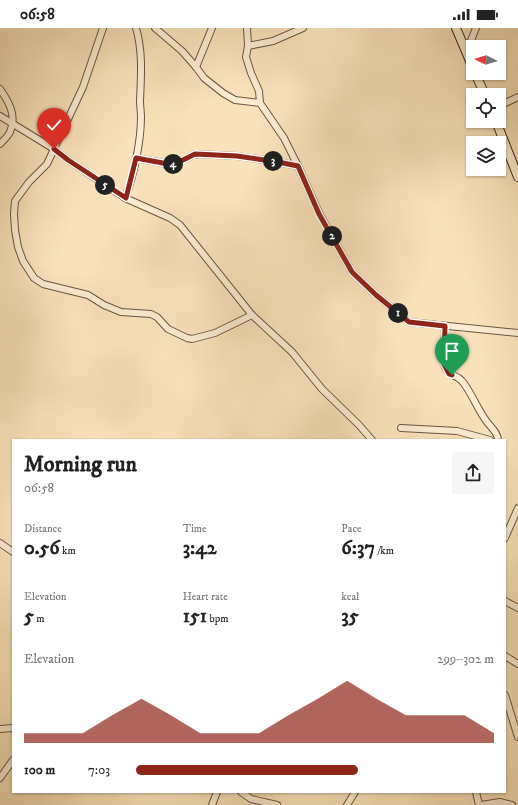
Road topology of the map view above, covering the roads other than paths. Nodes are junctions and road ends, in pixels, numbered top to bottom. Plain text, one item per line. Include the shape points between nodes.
1 (102, 28) edge
2 (136, 28) edge
3 (155, 28) edge
4 (212, 28) edge
5 (247, 28) edge
6 (303, 28) edge
7 (456, 28) edge
8 (476, 28) edge
9 (471, 40) edge
10 (248, 46) junction
11 (466, 53) edge
12 (196, 67) junction
13 (0, 89) edge
14 (518, 97) edge
15 (260, 103) junction
16 (506, 103) edge
17 (0, 116) edge
18 (12, 123) junction
19 (499, 128) edge
20 (0, 144) edge
21 (54, 149) junction
22 (136, 158) junction
23 (298, 166) junction
24 (518, 176) edge
25 (126, 198) junction
26 (252, 315) junction
27 (445, 326) junction
28 (518, 333) edge
29 (401, 428) dead end
30 (371, 439) edge
31 (486, 439) edge
32 (498, 439) edge
33 (518, 508) edge
34 (507, 530) edge
35 (0, 543) edge
36 (12, 551) edge
37 (506, 602) edge
38 (518, 608) edge
39 (506, 657) edge
40 (518, 664) edge
41 (506, 698) edge
42 (12, 728) edge
43 (0, 729) edge
44 (518, 738) edge
45 (12, 761) edge
46 (0, 778) edge
47 (217, 793) edge
48 (242, 793) edge
49 (354, 793) edge
50 (476, 793) edge
51 (212, 805) edge
52 (277, 805) edge
53 (347, 805) edge
54 (480, 805) edge
55 (512, 805) edge

1 - 21 street via 83,87
2 - 22 street via 142,73 141,118
3 - 12 street
4 - 12 street
5 - 10 street
6 - 10 street via 273,40
7 - 11 street
8 - 9 street
10 - 15 street via 246,56 259,91
12 - 15 street via 204,78 235,100
13 - 18 street via 12,110
14 - 16 street
15 - 23 street via 284,138
17 - 18 street
18 - 20 street via 10,133
18 - 21 street
19 - 24 street
21 - 25 street
21 - 26 street via 47,164 15,201 18,247 34,278 43,284 88,295 121,312 151,314 168,329 192,339 216,333
22 - 23 street via 172,164 195,154 237,156
22 - 25 street
23 - 27 street via 319,214 352,272 409,322
25 - 26 street via 180,225
26 - 30 street via 292,352 322,390
27 - 28 street
27 - 32 street via 446,370 461,380
29 - 31 street via 456,431
33 - 34 street
35 - 36 street
37 - 38 street
39 - 40 street
41 - 44 street
42 - 43 street
45 - 46 street
47 - 51 street
48 - 52 street via 250,799
49 - 53 street
50 - 54 street
54 - 55 street via 500,802

